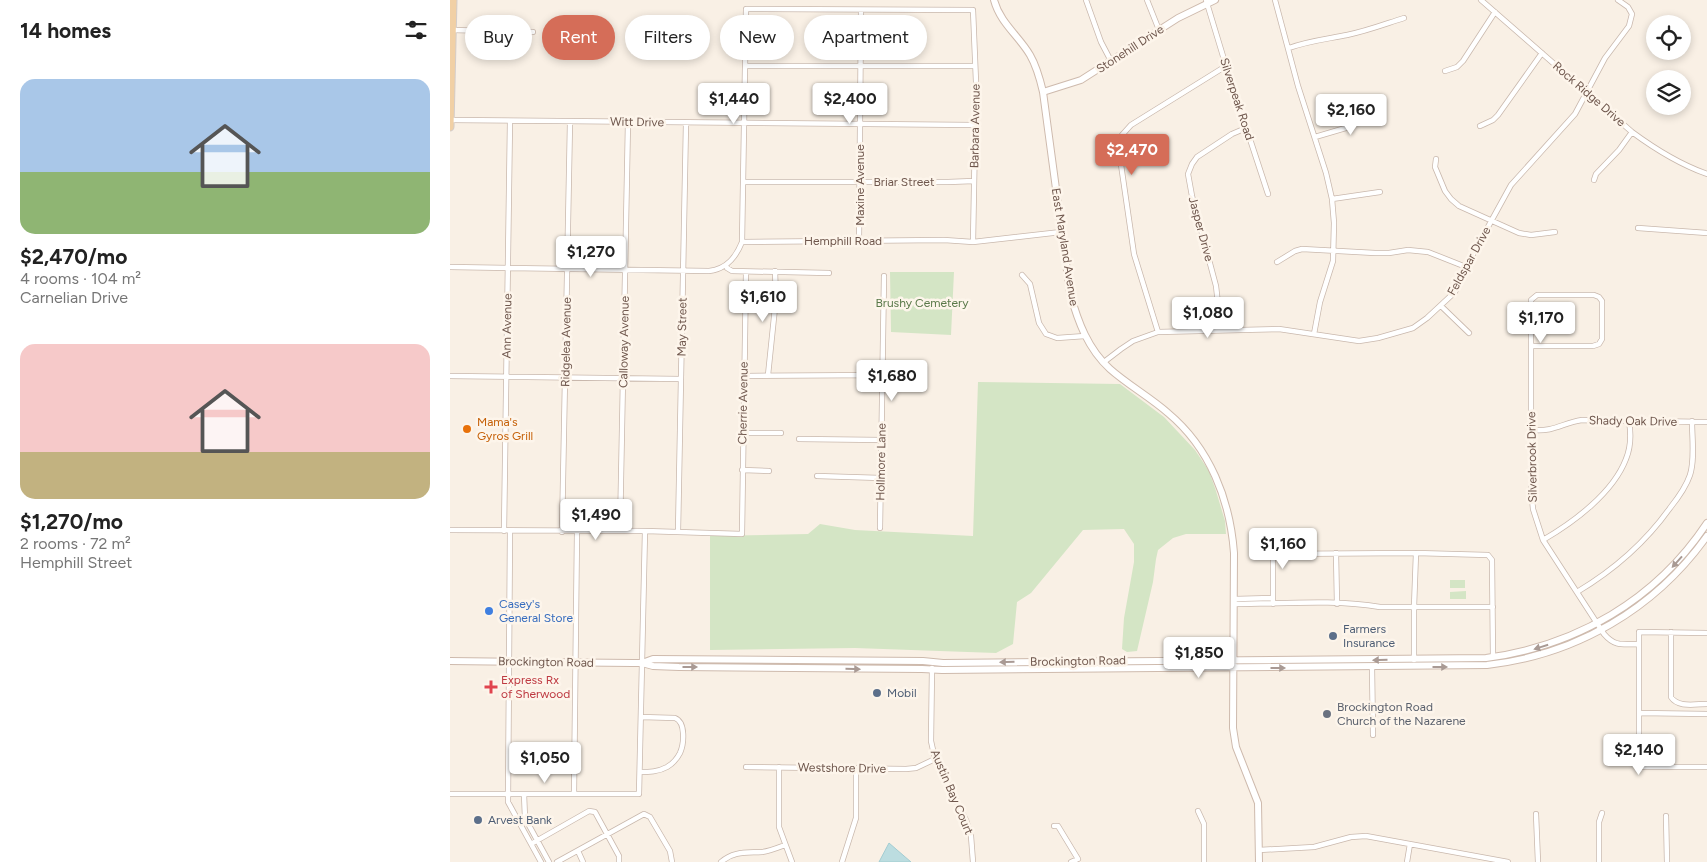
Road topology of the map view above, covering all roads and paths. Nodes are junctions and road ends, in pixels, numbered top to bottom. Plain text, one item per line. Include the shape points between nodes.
1 (452, 0) edge
2 (994, 0) edge
3 (1086, 0) edge
4 (1147, 0) edge
5 (1215, 0) edge
6 (1275, 0) edge
7 (1481, 0) edge
8 (1618, 0) edge
9 (1206, 1) edge
10 (861, 10) junction
11 (1495, 12) junction
12 (1404, 18) dead end
13 (452, 30) junction
14 (1159, 30) junction
15 (533, 32) dead end
16 (1289, 48) junction
17 (1542, 53) junction
18 (1112, 62) junction
19 (745, 66) junction
20 (860, 66) junction
21 (975, 66) junction
22 (1226, 66) junction
23 (1445, 71) dead end
24 (1043, 92) junction
25 (1588, 92) junction
26 (1377, 111) dead end
27 (450, 120) edge
28 (510, 121) junction
29 (570, 122) junction
30 (628, 122) junction
31 (686, 123) junction
32 (744, 123) junction
33 (860, 124) junction
34 (974, 125) junction
35 (1480, 126) dead end
36 (450, 127) edge
37 (1246, 128) junction
38 (1632, 132) junction
39 (1315, 137) junction
40 (1436, 159) dead end
41 (1707, 174) edge
42 (1594, 180) dead end
43 (974, 181) junction
44 (743, 182) junction
45 (860, 182) junction
46 (1380, 192) dead end
47 (1268, 194) dead end
48 (1332, 200) junction
49 (1491, 221) junction
50 (1638, 228) dead end
51 (1061, 232) junction
52 (1555, 232) dead end
53 (1707, 234) edge
54 (859, 241) junction
55 (742, 242) junction
56 (973, 242) junction
57 (1334, 250) junction
58 (1277, 262) dead end
59 (726, 265) junction
60 (1466, 266) junction
61 (450, 267) edge
62 (508, 268) junction
63 (567, 268) junction
64 (625, 269) junction
65 (683, 271) junction
66 (775, 271) junction
67 (746, 272) junction
68 (829, 273) dead end
69 (1022, 275) dead end
70 (884, 276) dead end
71 (1441, 306) junction
72 (1222, 330) junction
73 (1158, 332) junction
74 (1469, 333) dead end
75 (1314, 334) junction
76 (1085, 336) junction
77 (1531, 346) junction
78 (1104, 362) junction
79 (768, 375) junction
80 (882, 375) junction
81 (450, 376) edge
82 (506, 376) junction
83 (744, 376) junction
84 (565, 377) junction
85 (623, 378) junction
86 (681, 379) junction
87 (1629, 420) junction
88 (1692, 421) junction
89 (1707, 422) edge
90 (1532, 430) junction
91 (743, 433) junction
92 (781, 433) dead end
93 (799, 439) dead end
94 (882, 440) junction
95 (742, 470) junction
96 (769, 470) dead end
97 (817, 476) dead end
98 (881, 478) junction
99 (1707, 523) edge
100 (880, 528) dead end
101 (450, 530) edge
102 (504, 531) junction
103 (510, 531) junction
104 (620, 531) junction
105 (645, 531) junction
106 (562, 532) junction
107 (577, 532) junction
108 (678, 532) junction
109 (1274, 535) dead end
110 (1707, 536) edge
111 (1543, 540) junction
112 (1336, 553) junction
113 (1416, 553) junction
114 (1274, 554) junction
115 (1577, 592) junction
116 (1273, 598) junction
117 (1234, 602) junction
118 (1273, 604) junction
119 (1337, 604) junction
120 (1414, 607) junction
121 (1493, 607) junction
122 (1600, 627) junction
123 (1671, 632) junction
124 (1707, 633) edge
125 (1639, 644) junction
126 (1493, 657) junction
127 (1234, 660) junction
128 (1414, 660) junction
129 (450, 661) edge
130 (509, 662) junction
131 (575, 662) junction
132 (642, 663) junction
133 (932, 666) junction
134 (1372, 667) junction
135 (1234, 668) junction
136 (1707, 704) edge
137 (1639, 713) junction
138 (1707, 714) edge
139 (641, 717) junction
140 (1372, 735) dead end
141 (935, 760) junction
142 (746, 767) dead end
143 (779, 767) junction
144 (1707, 767) edge
145 (856, 768) junction
146 (640, 772) junction
147 (450, 794) edge
148 (508, 794) junction
149 (524, 794) junction
150 (574, 794) junction
151 (1198, 811) dead end
152 (524, 812) junction
153 (1602, 813) dead end
154 (515, 814) junction
155 (1536, 814) dead end
156 (1666, 816) dead end
157 (527, 822) junction
158 (521, 826) junction
159 (1054, 826) dead end
160 (608, 834) junction
161 (537, 840) junction
162 (531, 844) junction
163 (1410, 844) junction
164 (785, 845) junction
165 (1259, 850) junction
166 (578, 851) junction
167 (1468, 854) junction
168 (1466, 861) dead end
169 (541, 862) edge
170 (549, 862) edge
171 (557, 862) edge
172 (584, 862) edge
173 (619, 862) edge
174 (672, 862) edge
175 (721, 862) edge
176 (792, 862) edge
177 (842, 862) edge
178 (973, 862) edge
179 (1071, 862) edge
180 (1204, 862) edge
181 (1259, 862) edge
182 (1407, 862) edge
183 (1508, 862) edge
184 (1538, 862) edge
185 (1599, 862) edge
186 (1666, 862) edge

1 - 13 main road
2 - 24 main road, East Maryland Avenue via 1002,19 1030,54
3 - 18 street
4 - 14 street
5 - 9 main road, Stonehill Drive
6 - 16 street
7 - 11 street, Rock Ridge Drive
8 - 25 street, Feldspar Drive via 1628,7 1632,19 1605,58
9 - 14 main road, Stonehill Drive
9 - 22 street, Silverpeak Road
10 - 19 street via 746,9
10 - 20 street, Maxine Avenue
10 - 21 street, Barbara Avenue via 973,10
11 - 17 street, Rock Ridge Drive
11 - 23 street via 1463,61
12 - 16 street via 1376,28
13 - 15 street
13 - 27 main road
14 - 18 main road, Stonehill Drive
16 - 39 street
17 - 25 street, Rock Ridge Drive
17 - 35 street via 1498,115
18 - 24 main road, Stonehill Drive via 1081,80
19 - 20 street
19 - 32 street
20 - 21 street
20 - 33 street, Maxine Avenue
21 - 34 street, Barbara Avenue
22 - 37 street, Silverpeak Road
22 - 73 street via 1131,125 1118,144 1134,254
24 - 51 main road, East Maryland Avenue
25 - 38 street, Rock Ridge Drive
25 - 49 street, Feldspar Drive via 1567,124 1511,185
26 - 39 street via 1349,127
27 - 28 street, Witt Drive
27 - 36 main road
28 - 29 street, Witt Drive
28 - 62 street, Ann Avenue
29 - 30 street, Witt Drive
29 - 63 street, Ridgelea Avenue
30 - 31 street, Witt Drive
30 - 64 street, Calloway Avenue
31 - 32 street, Witt Drive
31 - 65 street, May Street
32 - 33 street, Witt Drive
32 - 44 street
33 - 34 street, Witt Drive
33 - 45 street, Maxine Avenue
34 - 43 street, Barbara Avenue
37 - 47 street, Silverpeak Road
37 - 72 street, Jasper Drive via 1202,153 1188,174 1216,286
38 - 41 street, Rock Ridge Drive via 1669,157
38 - 42 street
39 - 48 street
40 - 49 street via 1435,167 1451,199
43 - 45 street, Briar Street
43 - 56 street, Barbara Avenue
44 - 45 street, Briar Street
44 - 55 street
45 - 54 street, Maxine Avenue
46 - 48 street
48 - 57 street
49 - 52 street via 1519,233
49 - 60 street, Feldspar Drive
50 - 53 street
51 - 56 street, Hemphill Road
51 - 76 main road, East Maryland Avenue via 1070,293
54 - 55 street, Hemphill Road
54 - 56 street, Hemphill Road
55 - 59 street
57 - 58 street via 1302,249
57 - 60 street via 1428,252
57 - 75 street
59 - 65 street via 713,270
59 - 67 street via 730,270
60 - 71 street, Feldspar Drive via 1454,292
61 - 62 street
62 - 63 street
62 - 82 street, Ann Avenue
63 - 64 street
63 - 84 street, Ridgelea Avenue
64 - 65 street
64 - 85 street, Calloway Avenue
65 - 86 street, May Street
66 - 67 street
66 - 68 street
66 - 79 street via 776,298
67 - 83 street, Cherrie Avenue
69 - 76 street via 1030,284 1039,323 1046,334 1057,338
70 - 80 street, Hollmore Lane
71 - 74 street
71 - 75 street, Feldspar Drive via 1413,328 1378,338 1359,341
72 - 73 street, Feldspar Drive
72 - 75 street, Feldspar Drive via 1280,330
73 - 78 street, Feldspar Drive via 1132,341
76 - 78 main road, East Maryland Avenue
77 - 77 street, Silverbrook Drive via 1531,300 1538,295 1594,295 1602,301 1602,339 1599,344
77 - 90 street, Silverbrook Drive
78 - 117 main road, East Maryland Avenue via 1168,413 1206,458 1228,512 1234,553
79 - 80 street
79 - 83 street
80 - 94 street, Hollmore Lane
81 - 82 street
82 - 84 street
82 - 102 street, Ann Avenue
83 - 91 street, Cherrie Avenue
84 - 85 street
84 - 106 street, Ridgelea Avenue
85 - 86 street
85 - 104 street, Calloway Avenue
86 - 108 street, May Street
87 - 88 street, Shady Oak Drive
87 - 90 street, Shady Oak Drive via 1582,420 1551,430
87 - 111 street via 1629,450 1619,472 1593,503 1568,525
88 - 89 street, Shady Oak Drive
88 - 115 street via 1692,465 1684,488 1641,543 1613,568
90 - 111 street, Silverbrook Drive via 1532,501
91 - 92 street
91 - 95 street, Cherrie Avenue
93 - 94 street
94 - 98 street, Hollmore Lane
95 - 96 street
95 - 108 street, Cherrie Avenue via 742,534
97 - 98 street
98 - 100 street, Hollmore Lane
99 -> 122 main road, Brockington Road via 1689,548 1654,585
101 - 102 street
102 - 103 street
103 - 106 street
103 - 130 street
104 - 105 street
104 - 107 street
105 - 108 street
105 - 132 street
106 - 107 street
107 - 131 street
109 - 114 street
110 - 122 main road, Brockington Road via 1663,587 1631,612
111 - 115 street, Silverbrook Drive
112 - 113 street
112 - 114 street
112 - 119 street
113 - 120 street
113 - 121 street via 1486,554 1491,557
114 - 116 street
115 - 122 street, Silverbrook Drive
116 - 117 street
116 - 118 street
117 - 118 street
117 - 127 main road, East Maryland Avenue
118 - 119 street
119 - 120 street
120 - 121 street
120 - 128 street
121 - 126 street
122 - 125 street, Silverbrook Drive via 1610,642
122 -> 126 main road, Brockington Road via 1543,646
134 -> 122 main road, Brockington Road via 1470,666 1510,662 1565,647
123 - 124 street
123 - 125 street via 1639,632
123 - 136 street via 1674,702
125 - 137 street
126 - 128 main road, Brockington Road
128 -> 127 main road, Brockington Road
127 -> 133 main road, Brockington Road
127 - 135 main road, East Maryland Avenue
129 - 130 main road, Brockington Road
130 - 131 main road, Brockington Road
130 - 148 street
131 - 132 main road, Brockington Road
131 - 150 street
132 - 133 main road, Brockington Road via 670,667
132 - 139 street
133 - 135 main road, Brockington Road
133 - 141 street, Austin Bay Court via 931,742
135 -> 134 main road, Brockington Road
134 - 140 street
135 - 165 main road, East Maryland Avenue via 1234,737 1258,802
137 - 138 street
137 - 144 street via 1639,766
139 - 146 street
139 - 146 street via 675,718 682,725 681,751 673,762 658,771
141 - 145 street, Westshore Drive via 916,768
141 - 178 street, Austin Bay Court via 972,836
142 - 143 street, Westshore Drive
143 - 145 street, Westshore Drive
143 - 164 street via 779,827
145 - 177 street via 856,818
146 - 150 street via 639,794
147 - 148 street
148 - 149 street
148 - 154 street via 508,802
149 - 150 street
149 - 152 street
151 - 180 street via 1204,824
152 - 154 street
152 - 157 street
153 - 185 street
154 - 158 street
155 - 184 street
156 - 186 street
157 - 158 street
157 - 161 street
158 - 162 street
159 - 179 street via 1058,826 1078,859
160 - 161 street via 595,812 589,811
160 - 166 street
160 - 173 street
160 - 174 street via 644,814 650,817 670,851
161 - 162 street
161 - 170 street
162 - 169 street
163 - 165 street via 1358,836 1314,847
163 - 167 street
163 - 182 street
164 - 175 street via 765,851 741,852
164 - 176 street
165 - 181 main road, East Maryland Avenue
166 - 171 street
166 - 172 street
167 - 168 street
167 - 183 street

